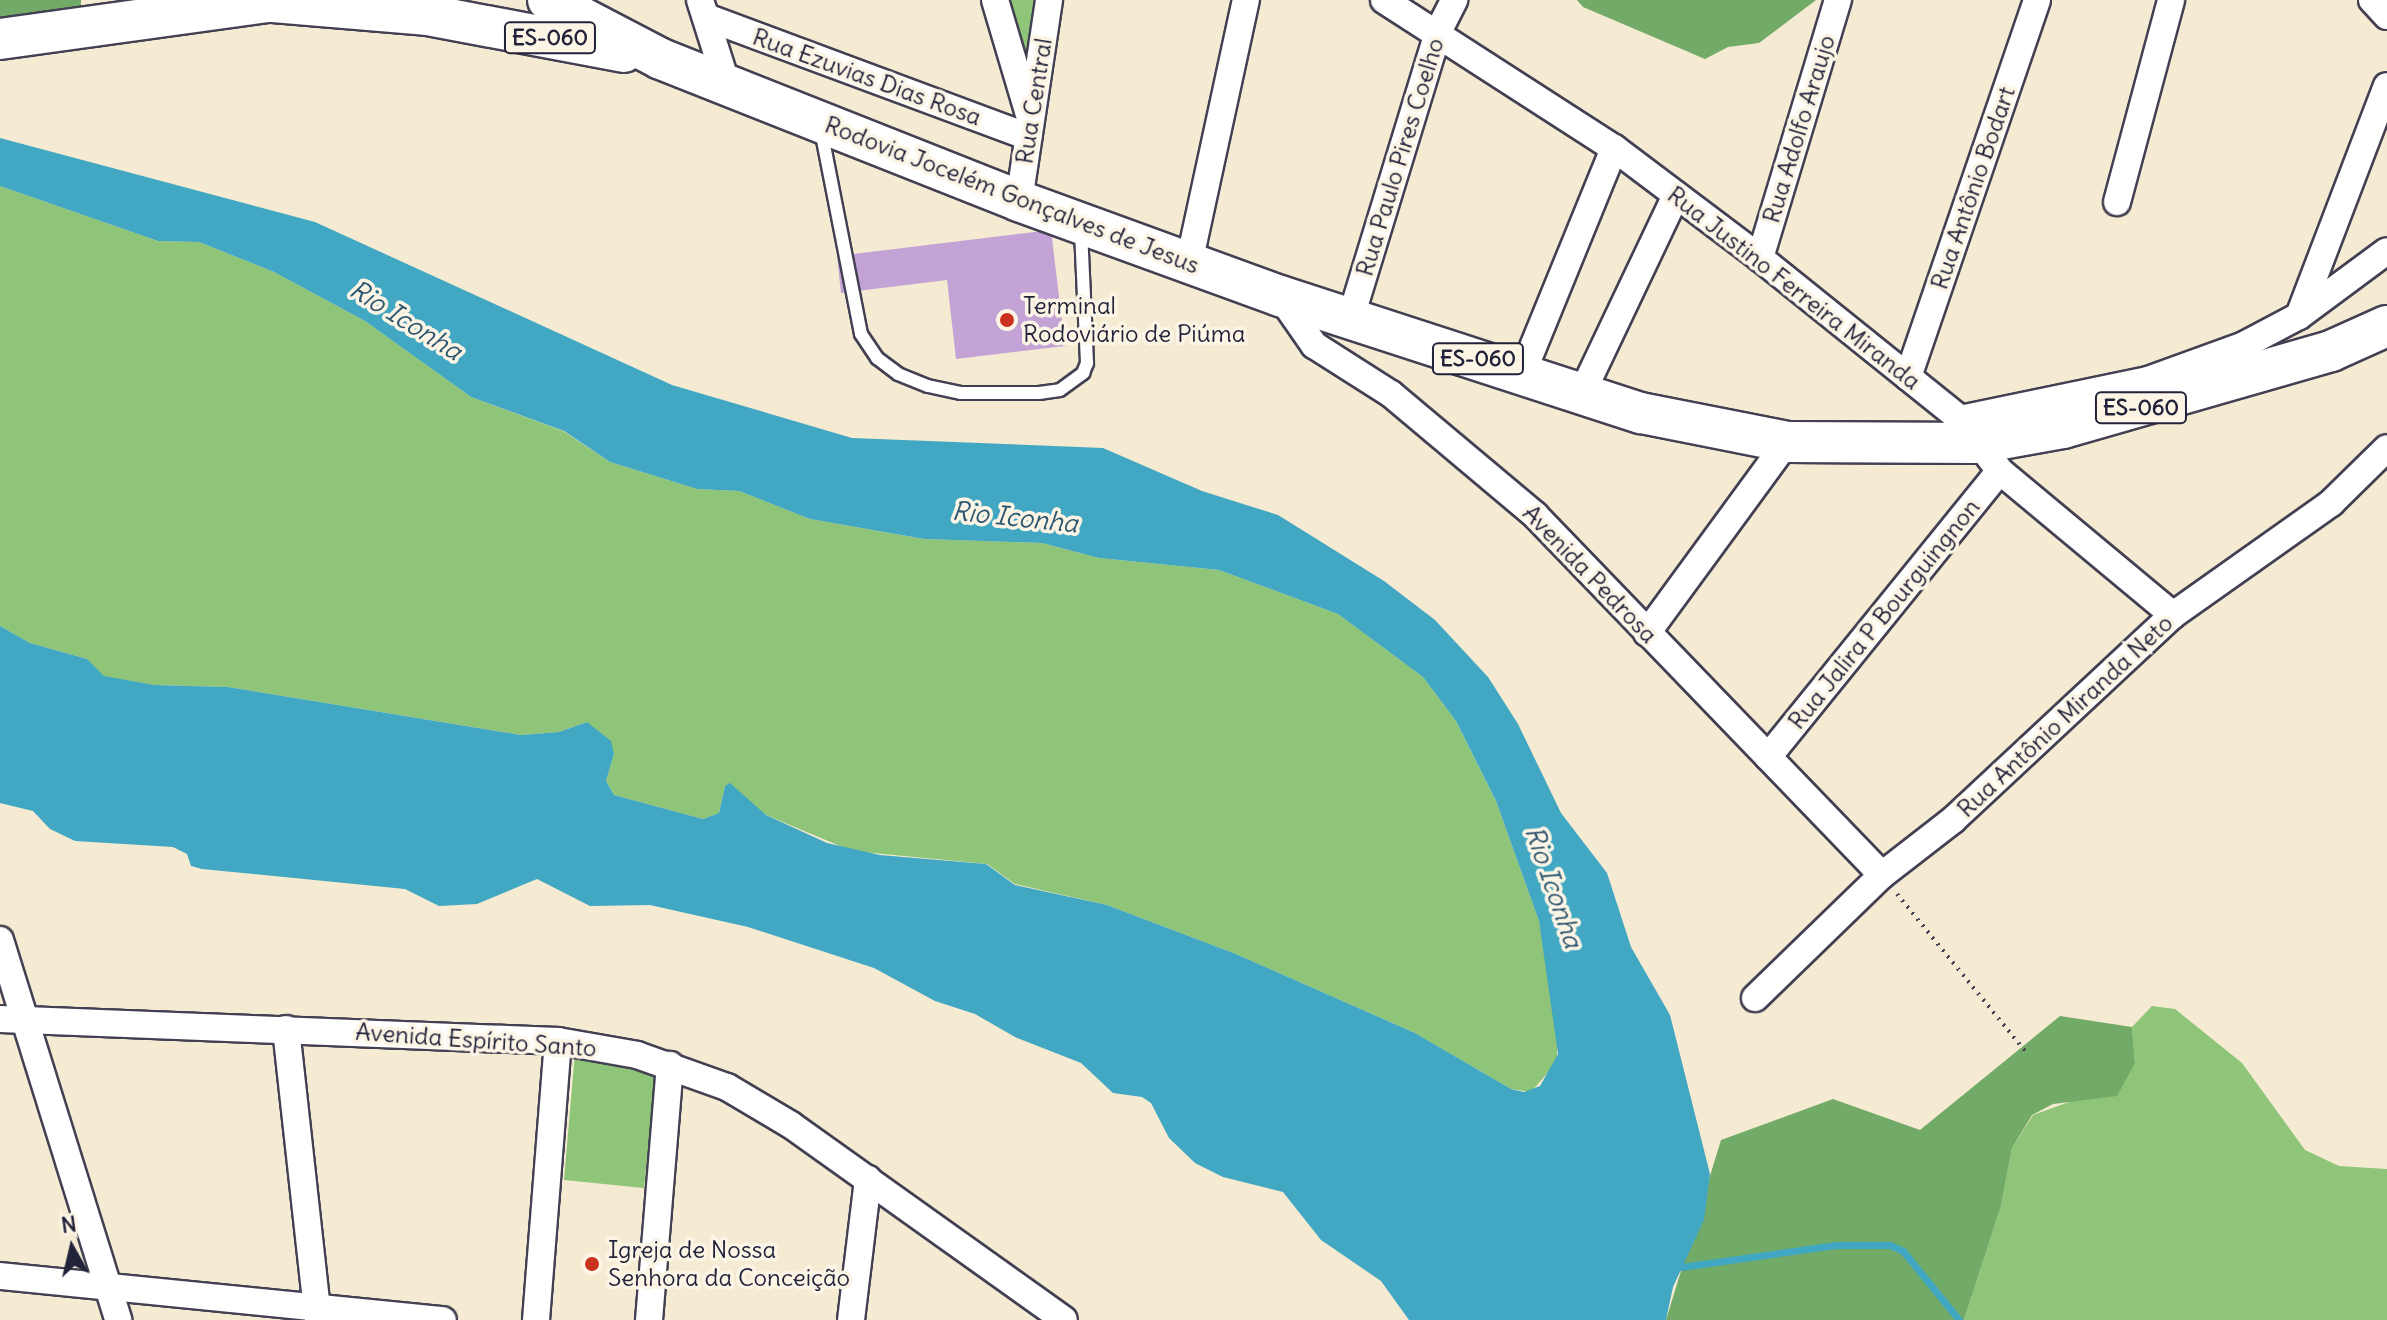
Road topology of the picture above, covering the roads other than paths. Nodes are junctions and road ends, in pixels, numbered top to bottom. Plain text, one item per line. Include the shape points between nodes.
1 (995, 0) edge
2 (1049, 0) edge
3 (1246, 0) edge
4 (1384, 0) edge
5 (1454, 0) edge
6 (1838, 0) edge
7 (2037, 0) edge
8 (2171, 0) edge
9 (2372, 0) edge
10 (278, 1) edge
11 (192, 5) edge
12 (568, 5) edge
13 (436, 8) edge
14 (703, 9) edge
15 (2387, 16) edge
16 (1438, 32) junction
17 (0, 39) edge
18 (661, 59) junction
19 (727, 85) junction
20 (2387, 86) edge
21 (819, 121) junction
22 (1029, 130) junction
23 (1614, 148) junction
24 (1676, 195) junction
25 (1019, 201) junction
26 (2117, 202) dead end
27 (1081, 223) junction
28 (2387, 251) edge
29 (1760, 258) junction
30 (1189, 263) junction
31 (1280, 296) junction
32 (2299, 316) junction
33 (1351, 317) junction
34 (2387, 326) edge
35 (1522, 374) junction
36 (1908, 377) junction
37 (1583, 391) junction
38 (1787, 442) junction
39 (1979, 444) junction
40 (2387, 448) edge
41 (2173, 615) junction
42 (1647, 633) junction
43 (1768, 757) junction
44 (1882, 875) junction
45 (0, 940) edge
46 (1755, 998) dead end
47 (12, 1020) edge
48 (286, 1029) junction
49 (558, 1041) junction
50 (670, 1065) junction
51 (868, 1179) junction
52 (0, 1276) edge
53 (107, 1286) junction
54 (318, 1314) edge
55 (118, 1320) edge
56 (443, 1320) edge
57 (536, 1320) edge
58 (649, 1320) edge
59 (851, 1320) edge
60 (1064, 1320) edge

1 - 22 street
2 - 22 street, Rua Central
3 - 30 street
4 - 16 street, Rua Justino Ferreira Miranda
5 - 16 street, Rua Paulo Pires Coelho
6 - 29 street, Rua Adolfo Araujo
7 - 36 street, Rua Antônio Bodart
8 - 26 street
9 - 15 street
10 - 11 main road, Rodovia Jocelém Gonçalves de Jesus / ES-060
10 - 13 main road, Rodovia Jocelém Gonçalves de Jesus / ES-060
11 - 17 main road, Rodovia Jocelém Gonçalves de Jesus / ES-060
12 - 18 main road, Rodovia Jocelém Gonçalves de Jesus / ES-060
13 - 18 main road, Rodovia Jocelém Gonçalves de Jesus / ES-060
14 - 19 street
14 - 22 street, Rua Ezuvias Dias Rosa
16 - 23 street, Rua Justino Ferreira Miranda
16 - 33 street, Rua Paulo Pires Coelho
18 - 19 main road, Rodovia Jocelém Gonçalves de Jesus / ES-060
19 - 21 main road, Rodovia Jocelém Gonçalves de Jesus / ES-060
20 - 32 street
21 - 25 main road, Rodovia Jocelém Gonçalves de Jesus / ES-060
21 - 27 lane via 861,334 877,358 898,374 961,393 1060,390 1083,373 1087,363
22 - 25 street, Rua Central
23 - 24 street, Rua Justino Ferreira Miranda
23 - 35 street
24 - 29 street, Rua Justino Ferreira Miranda
24 - 37 street
25 - 27 main road, Rodovia Jocelém Gonçalves de Jesus / ES-060
27 - 30 main road, Rodovia Jocelém Gonçalves de Jesus / ES-060
28 - 32 street
29 - 36 street, Rua Justino Ferreira Miranda
30 - 31 main road, Rodovia Jocelém Gonçalves de Jesus / ES-060
31 - 33 main road, Rodovia Jocelém Gonçalves de Jesus / ES-060
31 - 42 street, Avenida Pedrosa via 1314,345 1391,394 1535,515
32 - 39 street via 2244,345
33 - 35 main road, Rodovia Jocelém Gonçalves de Jesus / ES-060
34 - 39 main road, Rodovia Jocelém Gonçalves de Jesus / ES-060 via 2331,351 2161,402
35 - 37 main road, Rodovia Jocelém Gonçalves de Jesus / ES-060
36 - 39 street, Rua Justino Ferreira Miranda
37 - 38 main road, Rodovia Jocelém Gonçalves de Jesus / ES-060 via 1641,413
38 - 39 main road, Rodovia Jocelém Gonçalves de Jesus / ES-060
38 - 42 street
39 - 41 street, Rua Justino Ferreira Miranda
39 - 43 street, Rua Jalira P Bourguingnon
40 - 41 street, Rua Antônio Miranda Neto via 2331,503
41 - 44 street, Rua Antônio Miranda Neto via 1953,820
42 - 43 street, Avenida Pedrosa
43 - 44 street, Avenida Pedrosa
44 - 46 street, Rua Antônio Miranda Neto
45 - 47 street
47 - 48 street, Avenida Espírito Santo
47 - 53 street
48 - 49 street, Avenida Espírito Santo
48 - 54 street
49 - 50 street, Avenida Espírito Santo
49 - 57 street
50 - 51 street, Avenida Espírito Santo via 727,1087
50 - 58 street
51 - 59 street
51 - 60 street, Avenida Espírito Santo
52 - 53 street
53 - 54 street
53 - 55 street
54 - 56 street

